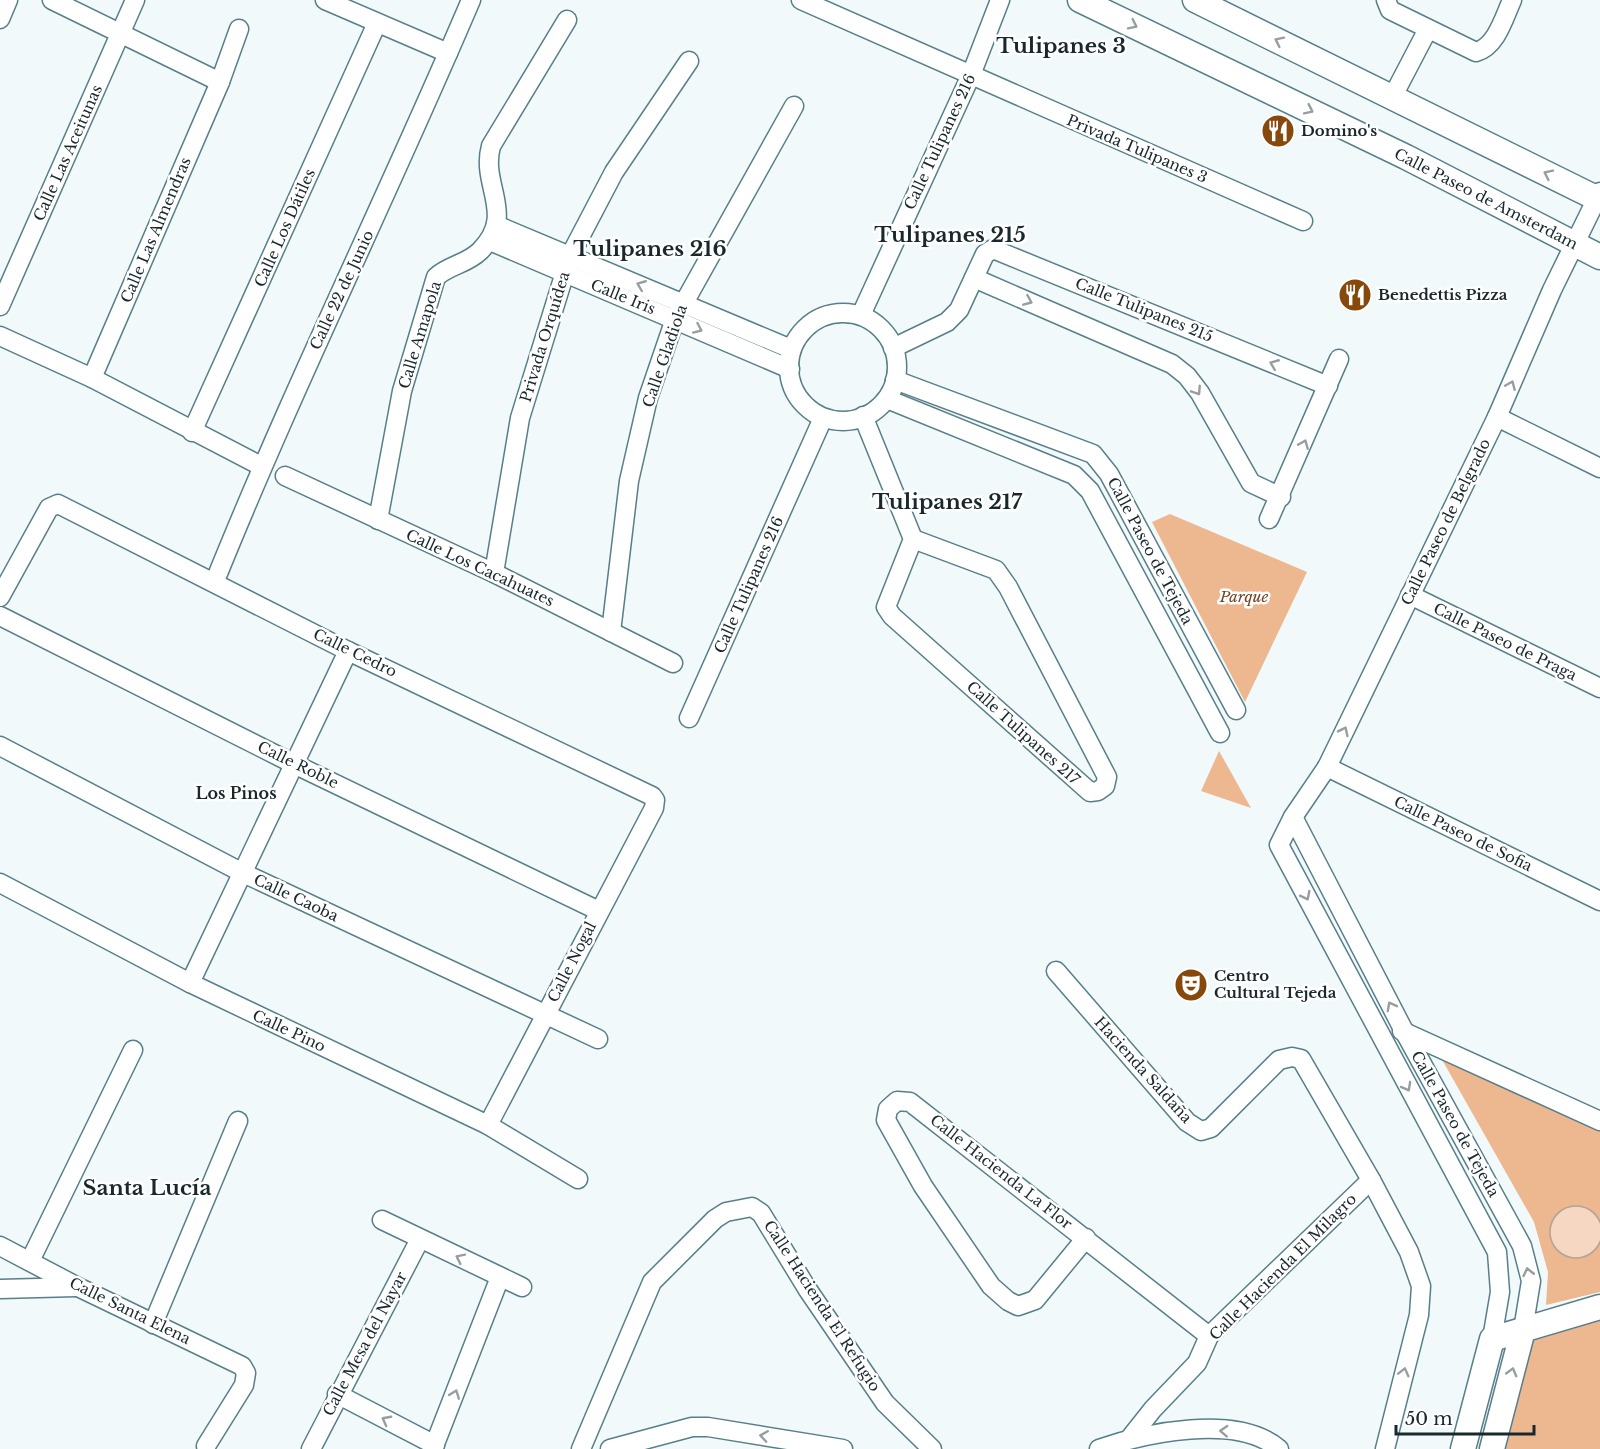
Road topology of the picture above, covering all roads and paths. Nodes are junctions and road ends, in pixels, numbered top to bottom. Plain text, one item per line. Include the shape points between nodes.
1 (8, 0) edge
2 (52, 0) edge
3 (135, 0) edge
4 (325, 0) edge
5 (471, 0) edge
6 (801, 0) edge
7 (1000, 0) edge
8 (1080, 0) edge
9 (1195, 0) edge
10 (1386, 0) edge
11 (1512, 0) edge
12 (0, 19) edge
13 (567, 20) dead end
14 (377, 23) junction
15 (239, 29) dead end
16 (1428, 29) junction
17 (122, 33) junction
18 (448, 53) junction
19 (689, 62) dead end
20 (971, 75) junction
21 (220, 82) junction
22 (1393, 96) junction
23 (794, 106) dead end
24 (1599, 197) edge
25 (1304, 221) dead end
26 (493, 233) junction
27 (1574, 244) junction
28 (1600, 257) edge
29 (567, 264) junction
30 (974, 278) junction
31 (683, 302) junction
32 (0, 306) edge
33 (861, 315) junction
34 (675, 319) junction
35 (0, 336) edge
36 (893, 348) junction
37 (791, 349) junction
38 (1339, 359) dead end
39 (790, 369) junction
40 (92, 378) junction
41 (895, 380) junction
42 (1328, 386) junction
43 (887, 399) junction
44 (863, 416) junction
45 (1497, 417) junction
46 (823, 418) junction
47 (192, 432) junction
48 (261, 466) junction
49 (1600, 468) edge
50 (285, 476) dead end
51 (1281, 497) junction
52 (1269, 519) dead end
53 (378, 520) junction
54 (913, 539) junction
55 (494, 573) junction
56 (215, 581) junction
57 (1410, 595) junction
58 (0, 597) edge
59 (0, 616) edge
60 (611, 632) junction
61 (348, 651) junction
62 (673, 663) dead end
63 (1600, 688) edge
64 (1236, 710) dead end
65 (689, 718) dead end
66 (1221, 733) dead end
67 (0, 746) edge
68 (296, 765) junction
69 (1327, 767) junction
70 (655, 800) joint
71 (1293, 817) junction
72 (1278, 845) joint
73 (241, 872) junction
74 (0, 884) edge
75 (1600, 901) edge
76 (599, 911) junction
77 (1056, 971) dead end
78 (190, 984) junction
79 (545, 1014) junction
80 (1404, 1031) junction
81 (1378, 1034) junction
82 (597, 1039) dead end
83 (134, 1050) dead end
84 (238, 1121) dead end
85 (1600, 1121) edge
86 (488, 1125) junction
87 (578, 1179) dead end
88 (1371, 1180) junction
89 (382, 1220) dead end
90 (1086, 1238) junction
91 (420, 1239) junction
92 (0, 1246) edge
93 (30, 1261) junction
94 (500, 1277) junction
95 (78, 1287) junction
96 (522, 1287) dead end
97 (0, 1288) edge
98 (1600, 1307) edge
99 (153, 1324) junction
100 (1523, 1330) junction
101 (1209, 1336) junction
102 (1492, 1339) junction
103 (337, 1394) junction
104 (1130, 1438) junction
105 (206, 1446) dead end
106 (434, 1447) edge
107 (311, 1449) edge
108 (581, 1449) edge
109 (610, 1449) edge
110 (843, 1449) edge
111 (932, 1449) edge
112 (1099, 1449) edge
113 (1278, 1449) edge
114 (1385, 1449) edge
115 (1463, 1449) edge
116 (1492, 1449) edge

1 - 12 street
2 - 17 street
3 - 17 street, Calle Las Aceitunas
4 - 14 street
5 - 18 street, Calle 22 de Junio
6 - 20 street, Privada Tulipanes 3
7 - 20 street, Calle Tulipanes 216
8 -> 27 main road, Calle Paseo de Amsterdam via 1407,157
22 -> 9 main road
10 - 16 street via 1390,10
11 - 16 street via 1485,50 1476,52
13 - 26 street via 491,146 489,159 497,198
14 - 18 street
14 - 47 street, Calle Los Dátiles
15 - 21 street, Calle Las Almendras
16 - 22 street
17 - 21 street
17 - 32 street, Calle Las Aceitunas
18 - 48 street, Calle 22 de Junio
19 - 29 street, Privada Orquídea via 614,172
20 - 25 street, Privada Tulipanes 3
20 - 33 street, Calle Tulipanes 216
21 - 40 street, Calle Las Almendras
24 -> 22 main road
23 - 31 street, Calle Gladiola
24 - 27 street, Calle Paseo de Belgrado
26 - 29 street, Calle Iris
26 - 53 street, Calle Amapola via 466,262 436,276 402,392
27 - 28 main road, Calle Paseo de Amsterdam
45 -> 27 street, Calle Paseo de Belgrado
31 -> 29 street, Calle Iris
29 - 34 street, Calle Iris
29 - 55 street, Privada Orquídea via 520,418
30 - 36 street, Calle Tulipanes 215 via 959,310 948,322
42 -> 30 street, Calle Tulipanes 215 via 993,249 986,254
30 -> 51 street via 1172,364 1200,393 1251,483
31 - 34 street, Calle Gladiola
31 - 37 street, Calle Iris
33 - 36 street via 875,323
33 - 37 street via 835,313 815,320
34 -> 39 street, Calle Iris
34 - 60 street, Calle Gladiola via 648,398 628,481
35 - 40 street
36 - 41 street
37 - 39 street
38 - 42 street
39 - 46 street via 797,395
40 - 47 street
41 - 43 street
41 - 64 street, Calle Paseo de Tejeda via 1093,454 1109,474
51 -> 42 street
43 - 44 street
43 - 66 street, Calle Paseo de Tejeda via 1074,475 1090,491
44 - 46 street via 851,420
44 - 54 street
45 - 49 street
45 - 57 street, Calle Paseo de Belgrado
46 - 65 street, Calle Tulipanes 216
47 - 48 street
48 - 56 street, Calle 22 de Junio
50 - 53 street, Calle Los Cacahuates
51 - 52 street
53 - 55 street, Calle Los Cacahuates
54 - 54 street, Calle Tulipanes 217 via 888,597 886,607 892,616 1090,792 1105,786 1107,777 996,570
55 - 60 street, Calle Los Cacahuates
56 - 58 street, Calle Cedro via 55,504 49,508
56 - 61 street, Calle Cedro
57 - 63 street, Calle Paseo de Praga
69 -> 57 street, Calle Paseo de Belgrado
59 - 68 street, Calle Roble
60 - 62 street, Calle Los Cacahuates
61 - 68 street
61 - 70 street, Calle Cedro via 648,792
67 - 73 street, Calle Caoba
68 - 73 street
68 - 76 street, Calle Roble
69 - 71 street, Calle Paseo de Belgrado
69 - 75 street, Calle Paseo de Sofia
70 - 76 street, Calle Nogal
71 - 72 street, Calle Paseo de Belgrado
80 -> 71 street, Calle Paseo de Tejeda
72 -> 81 street, Calle Paseo de Tejeda
73 - 78 street
73 - 79 street, Calle Caoba
74 - 78 street, Calle Pino
76 - 79 street, Calle Nogal
77 - 88 street, Hacienda Saldaña via 1188,1122 1201,1131 1211,1128 1279,1060 1301,1059
78 - 86 street, Calle Pino
79 - 82 street, Calle Caoba
79 - 86 street, Calle Nogal
80 - 81 street
80 - 85 street
100 -> 80 street, Calle Paseo de Tejeda via 1531,1281 1522,1246
81 -> 102 street, Calle Paseo de Tejeda via 1497,1252 1500,1292
83 - 93 street
84 - 99 street
86 - 87 street, Calle Pino
88 - 101 street, Calle Hacienda El Milagro
114 -> 88 street via 1419,1315 1421,1286 1409,1252
89 - 91 street
90 - 90 street, Calle Hacienda La Flor via 910,1102 897,1101 888,1109 886,1120 923,1186 991,1286 1008,1301 1018,1306 1035,1300
90 - 101 street, Calle Hacienda La Flor
94 -> 91 street
91 - 103 street, Calle Mesa del Nayar
92 - 93 street, Calle Santa Elena
93 - 95 street, Calle Santa Elena
94 - 96 street
106 -> 94 street
95 - 97 street
95 - 99 street, Calle Santa Elena
98 - 100 main road
99 - 105 street, Calle Santa Elena via 232,1360 246,1373 244,1385
100 - 102 main road
116 -> 100 main road, Calle Paseo de Tejeda
101 - 104 street, Calle Hacienda El Milagro via 1197,1363
102 - 115 main road, Calle Paseo de Tejeda
106 -> 103 street
103 - 107 street, Calle Mesa del Nayar
104 - 112 street
113 -> 104 street via 1229,1430 1173,1431
108 - 111 street, Calle Hacienda El Refugio via 652,1282 715,1219 737,1208 752,1207 761,1212 808,1290 885,1403
110 -> 109 street via 708,1427 692,1427

